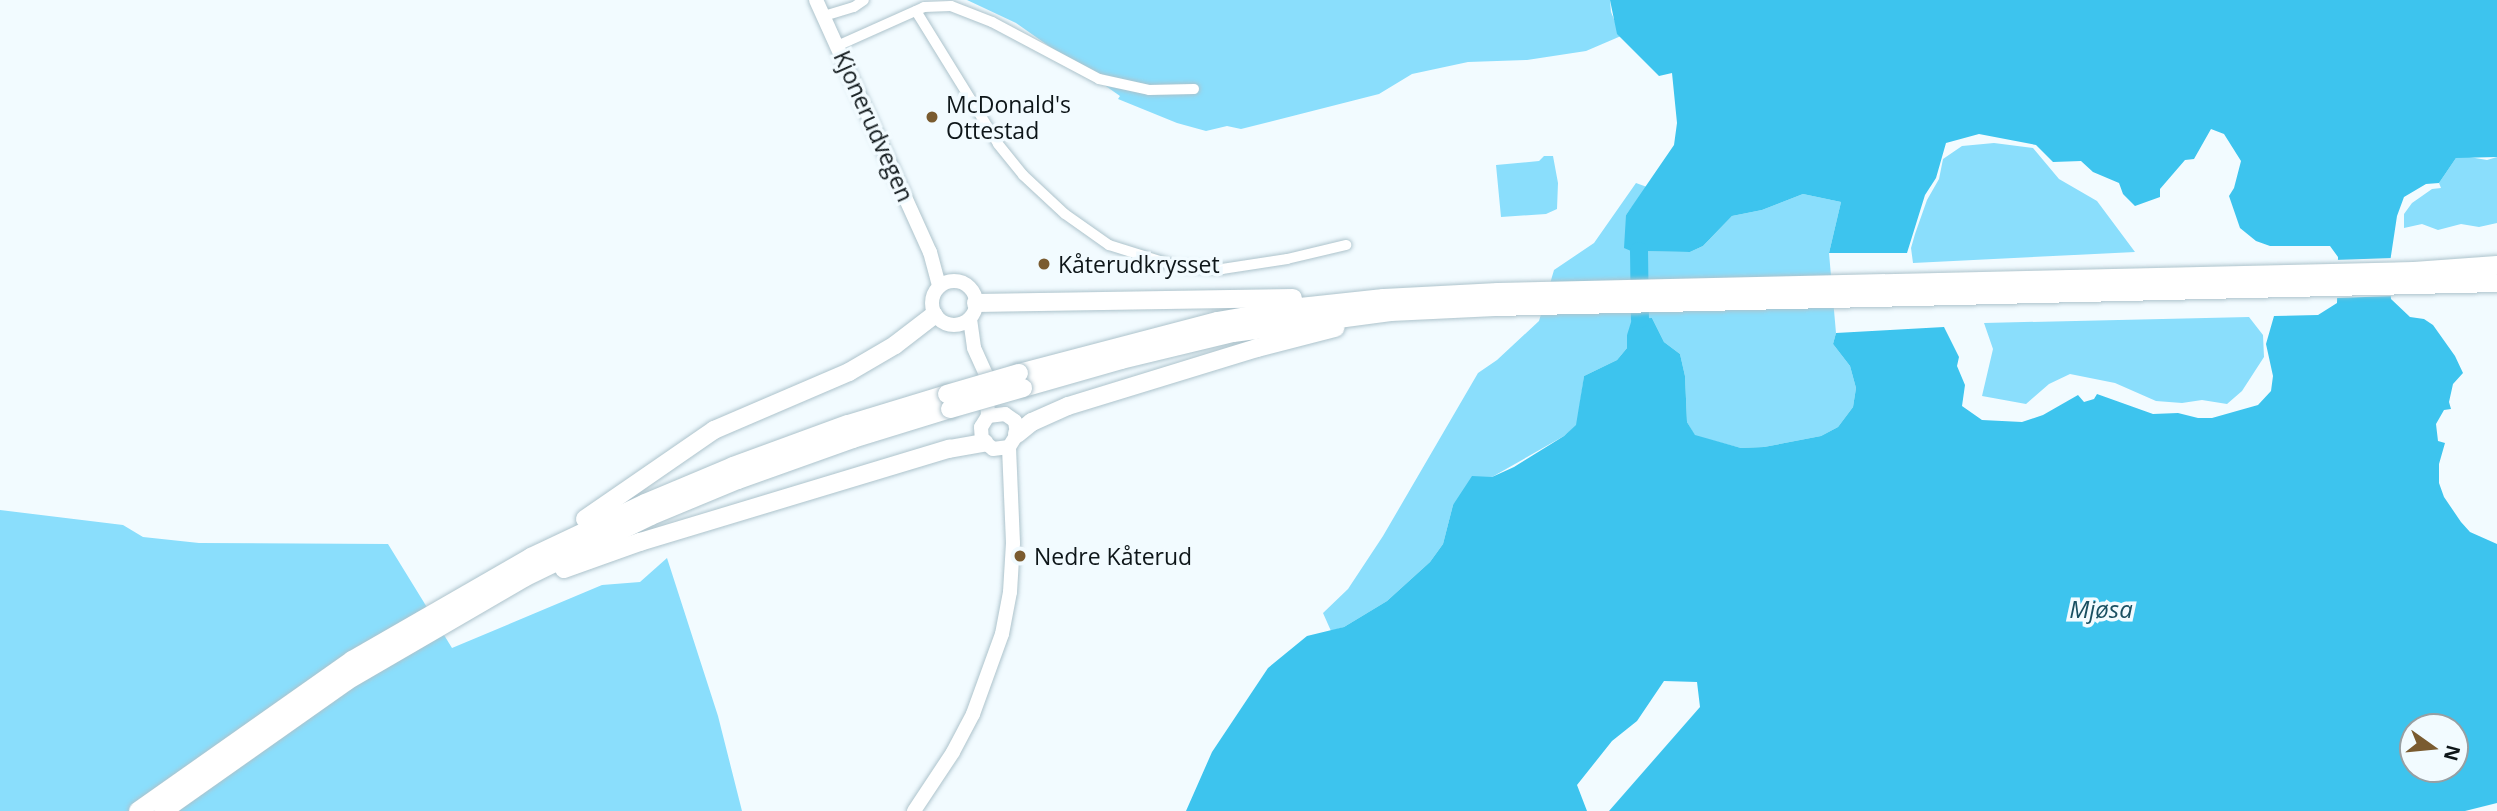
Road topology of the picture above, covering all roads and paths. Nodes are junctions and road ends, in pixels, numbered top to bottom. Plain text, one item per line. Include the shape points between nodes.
1 (816, 0) edge
2 (864, 0) edge
3 (952, 3) edge
4 (916, 11) junction
5 (824, 16) junction
6 (837, 46) junction
7 (1194, 89) dead end
8 (1346, 245) dead end
9 (2497, 265) edge
10 (2414, 279) junction
11 (945, 283) junction
12 (2497, 283) edge
13 (1388, 305) junction
14 (973, 311) junction
15 (934, 315) junction
16 (954, 326) junction
17 (974, 348) junction
18 (987, 382) junction
19 (948, 402) junction
20 (1005, 414) junction
21 (988, 416) junction
22 (1002, 443) junction
23 (531, 557) junction
24 (482, 600) junction
25 (138, 811) edge
26 (163, 811) edge
27 (915, 811) edge

1 - 5 main road, Kjonerudvegen
2 - 5 street
3 - 4 street
3 - 7 street via 1099,79 1149,90
4 - 6 street
4 - 8 street via 998,144 1023,175 1065,214 1109,245 1176,266 1222,269
5 - 6 main road, Kjonerudvegen
6 - 11 main road, Kjonerudvegen
9 - 10 highway
10 - 12 highway
10 - 13 highway
11 - 14 main road, Kjonerudvegen via 967,285
11 - 15 main road via 932,296
13 - 14 highway
13 - 19 highway, bridge via 1300,307 1205,324
13 - 22 highway via 1068,406 1032,422
14 - 16 main road
14 - 17 main road
15 - 16 main road
15 - 23 highway via 849,372 714,430
16 - 17 main road
17 - 18 main road
18 - 20 main road
18 - 21 main road
19 - 23 highway via 848,425 733,466
19 - 24 highway via 706,493
20 - 21 main road
20 - 22 main road via 1015,421
21 - 22 main road via 981,427
22 - 24 highway via 963,445 640,542
22 - 27 main road via 1013,530 1010,592 995,657 964,732
23 - 25 highway via 361,655
24 - 26 highway via 347,681

